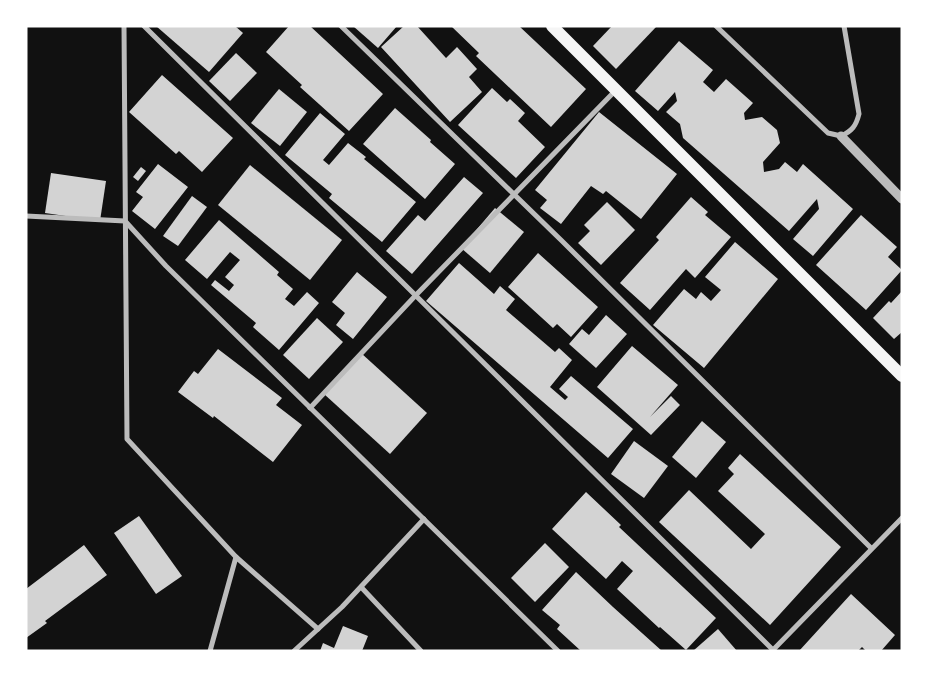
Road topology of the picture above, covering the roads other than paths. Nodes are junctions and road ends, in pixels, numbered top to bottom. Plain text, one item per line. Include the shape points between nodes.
1 (124, 26) edge
2 (144, 26) edge
3 (341, 26) edge
4 (552, 26) edge
5 (716, 26) edge
6 (844, 26) edge
7 (616, 90) junction
8 (841, 136) junction
9 (515, 195) junction
10 (902, 199) edge
11 (26, 216) edge
12 (124, 221) junction
13 (416, 295) junction
14 (902, 376) edge
15 (310, 408) junction
16 (902, 518) edge
17 (424, 519) junction
18 (871, 548) junction
19 (236, 557) junction
20 (361, 587) junction
21 (318, 629) junction
22 (772, 650) edge
23 (210, 651) edge
24 (294, 651) edge
25 (421, 651) edge
26 (558, 651) edge

1 - 12 street
2 - 13 street
3 - 9 street
4 - 7 main road
5 - 8 street via 828,133
6 - 8 street via 859,114 852,131
7 - 9 street
7 - 14 main road
8 - 10 street
9 - 13 street
9 - 18 street
11 - 12 street
12 - 15 street
12 - 19 street via 127,439
13 - 15 street
13 - 22 street
15 - 17 street
16 - 18 street
17 - 20 street
17 - 26 street
18 - 22 street
19 - 21 street
19 - 23 street
20 - 21 street
20 - 25 street
21 - 24 street

